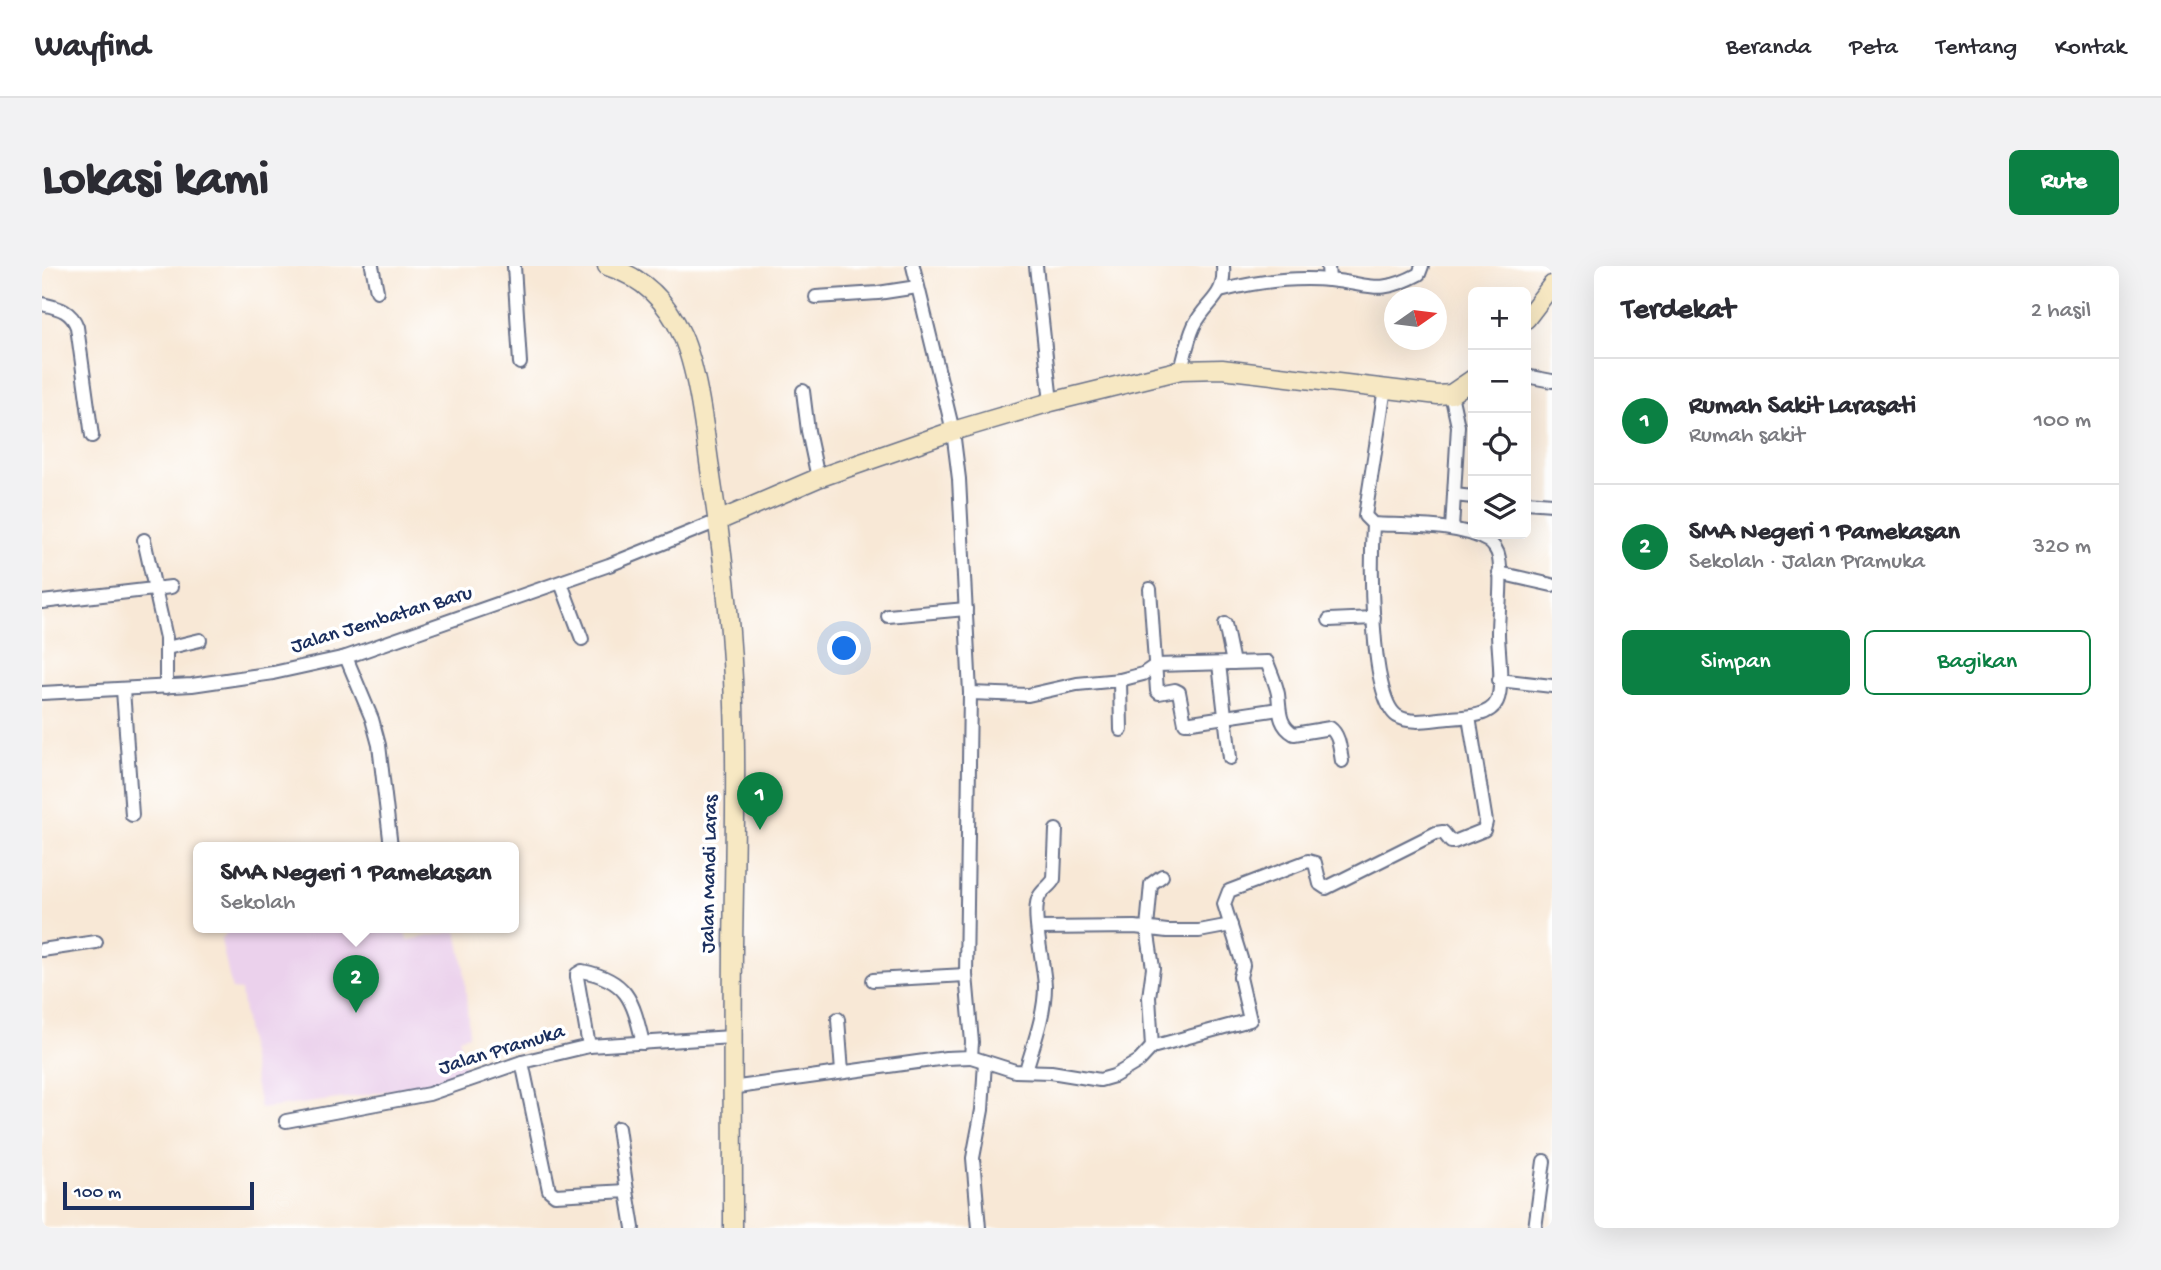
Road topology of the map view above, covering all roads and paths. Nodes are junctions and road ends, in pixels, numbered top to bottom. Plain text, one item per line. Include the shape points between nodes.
1 (372, 266) edge
2 (514, 266) edge
3 (607, 266) edge
4 (913, 266) edge
5 (1036, 266) edge
6 (1223, 266) edge
7 (1328, 266) edge
8 (1422, 266) edge
9 (631, 269) edge
10 (1329, 280) junction
11 (1552, 285) edge
12 (917, 287) junction
13 (377, 291) dead end
14 (1220, 291) junction
15 (816, 297) dead end
16 (42, 304) edge
17 (1531, 312) edge
18 (520, 363) dead end
19 (1181, 370) junction
20 (1531, 377) edge
21 (1552, 381) edge
22 (1468, 382) edge
23 (1385, 388) junction
24 (803, 391) dead end
25 (1451, 394) junction
26 (1051, 402) junction
27 (953, 431) junction
28 (92, 436) dead end
29 (818, 478) junction
30 (1454, 495) junction
31 (1468, 496) edge
32 (1531, 502) edge
33 (1552, 504) edge
34 (718, 521) junction
35 (1373, 524) junction
36 (1452, 528) junction
37 (144, 540) dead end
38 (1499, 573) junction
39 (561, 583) junction
40 (1552, 585) edge
41 (172, 587) dead end
42 (153, 589) junction
43 (1150, 589) dead end
44 (42, 602) edge
45 (966, 609) junction
46 (888, 616) dead end
47 (1374, 618) junction
48 (1329, 620) dead end
49 (1225, 624) dead end
50 (582, 639) dead end
51 (200, 640) dead end
52 (167, 648) junction
53 (346, 657) junction
54 (1233, 663) junction
55 (1219, 664) junction
56 (1156, 665) junction
57 (1120, 680) junction
58 (1499, 680) junction
59 (1552, 686) edge
60 (166, 687) junction
61 (124, 690) junction
62 (42, 693) edge
63 (970, 694) junction
64 (1279, 709) junction
65 (1224, 717) junction
66 (1469, 717) junction
67 (1121, 730) dead end
68 (1230, 758) dead end
69 (1342, 761) dead end
70 (132, 815) dead end
71 (1056, 830) dead end
72 (390, 842) edge
73 (1161, 876) dead end
74 (1231, 925) junction
75 (1147, 928) junction
76 (1039, 929) junction
77 (96, 942) dead end
78 (42, 950) edge
79 (965, 975) junction
80 (873, 980) dead end
81 (838, 1019) dead end
82 (732, 1037) junction
83 (643, 1043) junction
84 (589, 1046) junction
85 (1152, 1047) junction
86 (971, 1057) junction
87 (522, 1062) junction
88 (985, 1062) junction
89 (1026, 1070) junction
90 (842, 1072) junction
91 (731, 1088) junction
92 (285, 1121) dead end
93 (618, 1128) dead end
94 (1544, 1161) dead end
95 (627, 1192) junction
96 (632, 1228) edge
97 (733, 1228) edge
98 (979, 1228) edge
99 (1535, 1228) edge

1 - 13 street
2 - 18 street
3 - 9 main road, Jalan Mandi Laras
4 - 12 street
5 - 26 street
6 - 14 street
7 - 10 street
8 - 10 street via 1419,274 1389,287
9 - 34 main road, Jalan Mandi Laras via 655,292 683,336 693,370
10 - 14 street via 1258,283
11 - 17 main road
12 - 15 street
12 - 27 street
14 - 19 street via 1192,330
16 - 28 street via 73,316
19 - 23 main road via 1222,369
19 - 26 main road
20 - 21 street
22 - 25 main road
23 - 25 main road
23 - 35 street via 1365,516
24 - 29 street
25 - 30 street via 1458,426
26 - 27 main road
27 - 29 main road
27 - 45 street
29 - 34 main road
30 - 31 street
30 - 36 street
32 - 33 street
34 - 39 street, Jalan Jembatan Baru
34 - 82 main road, Jalan Mandi Laras via 729,611 735,727
35 - 36 street
35 - 47 street
36 - 38 street via 1488,541 1496,549
37 - 42 street
38 - 40 street
38 - 58 street
39 - 50 street
39 - 53 street, Jalan Jembatan Baru
41 - 42 street
42 - 44 street
42 - 52 street
43 - 56 street
45 - 46 street
45 - 63 street
47 - 48 street
47 - 66 street via 1380,684 1392,711 1413,721
49 - 54 street
51 - 52 street
52 - 60 street
53 - 60 street, Jalan Jembatan Baru via 273,673
53 - 72 street via 379,746
54 - 55 street
54 - 64 street via 1267,662
55 - 56 street
55 - 65 street
56 - 57 street
56 - 65 street via 1157,691 1179,692 1185,723
57 - 63 street via 1028,695
57 - 67 street
58 - 59 street
58 - 66 street via 1498,700 1491,709
60 - 61 street, Jalan Jembatan Baru
61 - 62 street, Jalan Jembatan Baru
61 - 70 street
63 - 79 street
64 - 65 street
64 - 69 street via 1284,726 1294,734 1331,728
65 - 68 street
66 - 74 street via 1484,830 1454,842 1443,832 1436,833 1326,888 1320,884 1315,863 1308,861 1228,891 1224,904
71 - 76 street via 1054,879 1038,897
73 - 75 street via 1151,884
74 - 75 street via 1199,930
74 - 85 street via 1243,965 1240,976 1250,1020
75 - 76 street
75 - 85 street via 1153,968 1149,997
76 - 89 street via 1045,994
77 - 78 street
79 - 80 street
79 - 86 street
81 - 90 street
82 - 83 street, Jalan Pramuka
82 - 91 main road, Jalan Mandi Laras
83 - 84 street, Jalan Pramuka
83 - 84 street via 632,1000 623,989 582,971 577,977
84 - 87 street, Jalan Pramuka
85 - 89 street via 1139,1061 1100,1080
86 - 88 street
86 - 90 street
87 - 92 street, Jalan Pramuka via 429,1094
87 - 95 street via 549,1190 555,1195
88 - 89 street
88 - 98 street via 974,1158
90 - 91 street
91 - 97 main road, Jalan Mandi Laras
93 - 95 street
94 - 99 street
95 - 96 street

